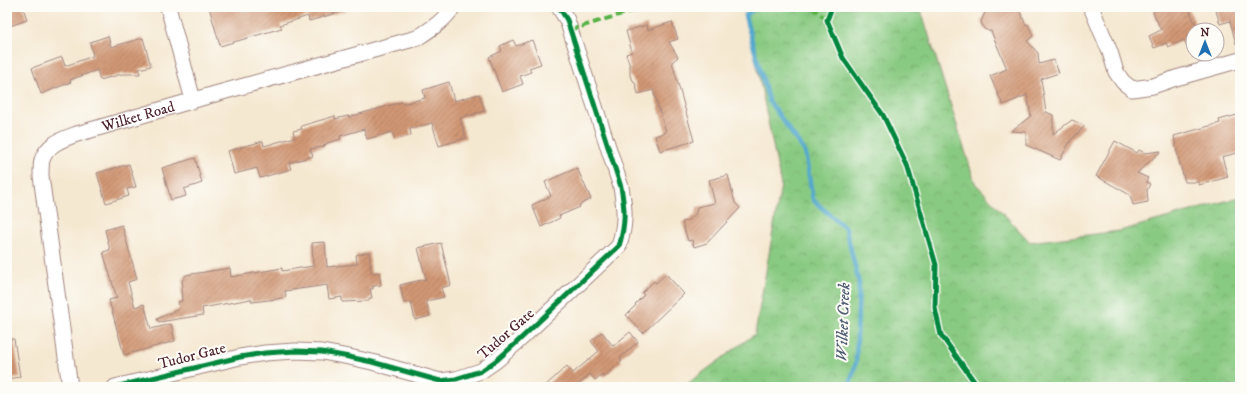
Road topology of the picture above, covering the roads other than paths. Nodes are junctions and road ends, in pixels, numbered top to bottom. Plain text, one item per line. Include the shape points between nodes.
1 (168, 7) edge
2 (453, 7) edge
3 (559, 7) edge
4 (1091, 7) edge
5 (1240, 60) edge
6 (193, 100) junction
7 (70, 387) edge
8 (116, 387) edge

1 - 6 street
2 - 6 street, Wilket Road via 435,27 417,38
3 - 8 street, Tudor Gate via 567,20 621,187 625,210 624,230 620,246 497,360 481,371 440,381 336,354 295,351 265,353
4 - 5 street via 1116,72 1132,89 1153,86
6 - 7 street, Wilket Road via 60,140 50,147 42,160 43,196

